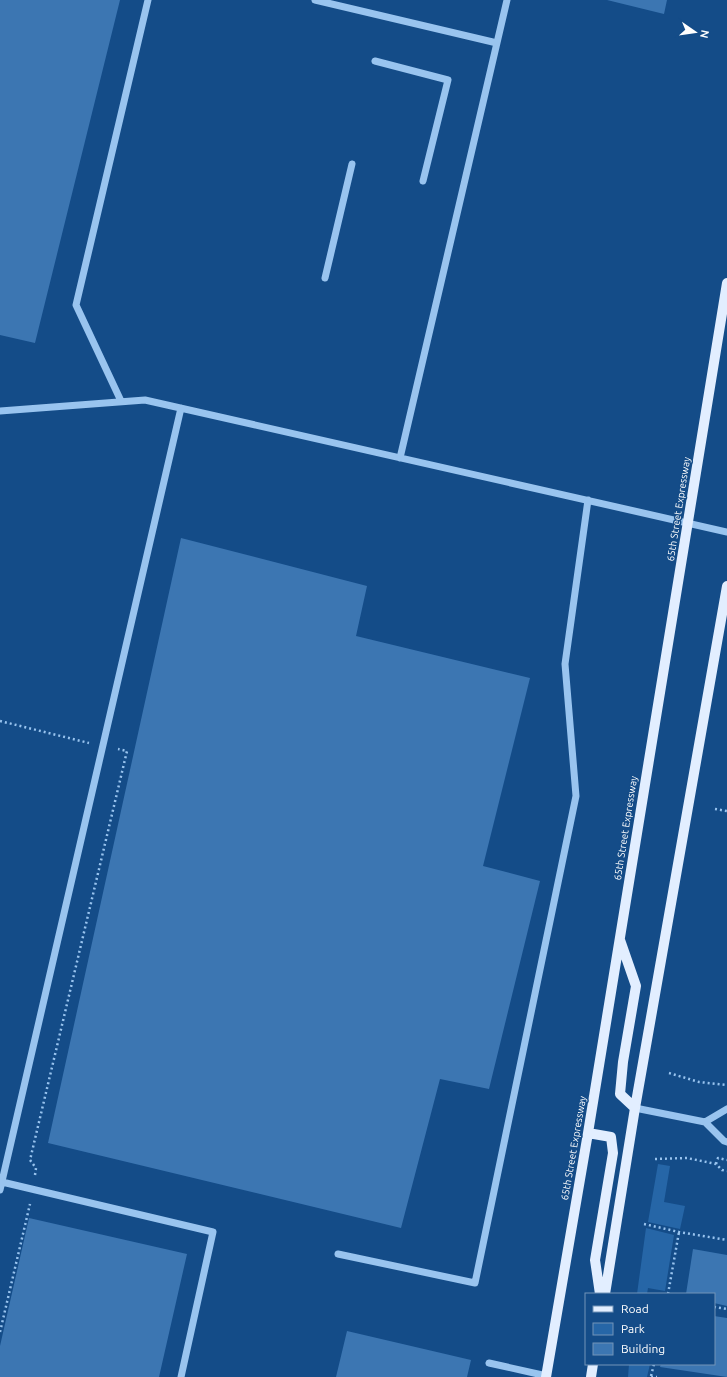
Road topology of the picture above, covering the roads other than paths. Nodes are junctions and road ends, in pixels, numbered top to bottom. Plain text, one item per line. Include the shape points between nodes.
1 (148, 0) edge
2 (315, 0) edge
3 (507, 0) edge
4 (497, 43) junction
5 (375, 61) dead end
6 (352, 164) dead end
7 (423, 181) dead end
8 (325, 278) dead end
9 (727, 283) edge
10 (121, 401) junction
11 (180, 408) junction
12 (0, 411) edge
13 (400, 458) junction
14 (588, 500) junction
15 (688, 523) junction
16 (727, 532) edge
17 (727, 586) edge
18 (620, 938) junction
19 (635, 1108) junction
20 (727, 1109) edge
21 (705, 1122) junction
22 (588, 1133) junction
23 (727, 1142) edge
24 (2, 1182) junction
25 (0, 1190) edge
26 (338, 1254) dead end
27 (600, 1293) edge
28 (605, 1293) edge
29 (489, 1363) dead end
30 (594, 1365) edge
31 (546, 1376) edge
32 (181, 1377) edge
33 (591, 1377) edge

1 - 10 street via 76,305
2 - 4 street
3 - 4 street
4 - 13 street
5 - 7 street via 448,80
6 - 8 street
9 - 15 main road, 65th Street Expressway
10 - 11 street via 145,400
10 - 12 street
11 - 13 street
11 - 24 street
13 - 14 street
14 - 15 street
14 - 26 street via 565,664 576,796 476,1283
15 - 16 street
15 - 18 main road, 65th Street Expressway
17 - 19 main road
18 - 19 main road via 636,986 620,1094
18 - 22 main road, 65th Street Expressway
19 - 21 street
19 - 28 main road
20 - 21 street
21 - 23 street
22 - 27 main road via 611,1137 613,1153 595,1260
22 - 31 main road, 65th Street Expressway
24 - 25 street
24 - 32 street via 213,1232
29 - 31 street
30 - 33 main road

